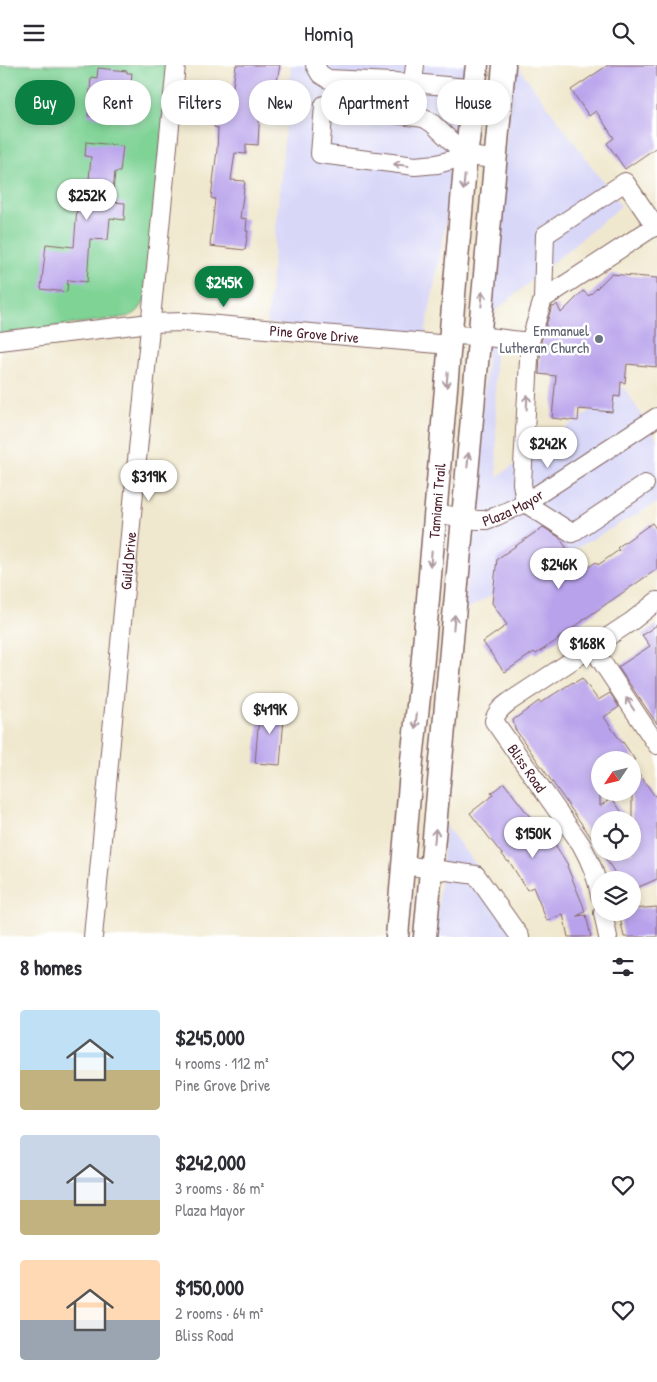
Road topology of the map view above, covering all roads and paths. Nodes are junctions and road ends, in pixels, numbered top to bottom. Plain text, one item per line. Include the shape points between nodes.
1 (176, 65) edge
2 (315, 65) edge
3 (415, 65) edge
4 (477, 65) edge
5 (504, 65) edge
6 (349, 80) edge
7 (413, 80) edge
8 (475, 80) edge
9 (503, 80) edge
10 (470, 125) edge
11 (498, 125) edge
12 (466, 157) junction
13 (495, 159) junction
14 (656, 227) edge
15 (543, 299) junction
16 (150, 323) junction
17 (479, 336) junction
18 (451, 340) junction
19 (0, 341) edge
20 (530, 342) junction
21 (657, 417) edge
22 (645, 484) dead end
23 (525, 503) junction
24 (435, 513) junction
25 (463, 518) junction
26 (657, 601) edge
27 (592, 647) junction
28 (657, 745) edge
29 (403, 865) junction
30 (432, 868) junction
31 (594, 871) edge
32 (605, 921) edge
33 (93, 937) edge
34 (397, 937) edge
35 (425, 937) edge
36 (520, 937) edge
37 (608, 937) edge

1 - 16 street, Guild Drive
2 - 6 street via 328,79
3 - 7 street
4 - 8 main road, Tamiami Trail
5 - 9 main road, Tamiami Trail
10 - 12 main road, Tamiami Trail
11 - 13 main road, Tamiami Trail
12 -> 12 street via 415,166 320,154 324,105 424,118
12 - 13 street
12 -> 18 main road, Tamiami Trail
17 -> 13 main road, Tamiami Trail
14 - 15 street
14 - 15 street via 625,182 545,235
15 - 20 street
16 - 18 street, Pine Grove Drive via 201,322 330,335
16 - 19 street, Pine Grove Drive
16 - 33 street, Guild Drive
17 - 18 street, Pine Grove Drive
17 - 20 street, Pine Grove Drive
25 -> 17 main road, Tamiami Trail
18 -> 24 main road, Tamiami Trail
23 -> 20 street via 522,483
21 - 23 street, Plaza Mayor
22 - 23 street via 572,533
23 - 25 street, Plaza Mayor via 486,520
24 - 25 street, Plaza Mayor
24 -> 29 main road, Tamiami Trail
30 -> 25 main road, Tamiami Trail
26 - 27 street
28 -> 27 street
27 - 31 street, Bliss Road via 509,701 494,721 581,844
29 - 30 street
29 - 34 main road, Tamiami Trail
30 - 35 main road, Tamiami Trail
30 - 36 street via 476,875
32 - 37 street

